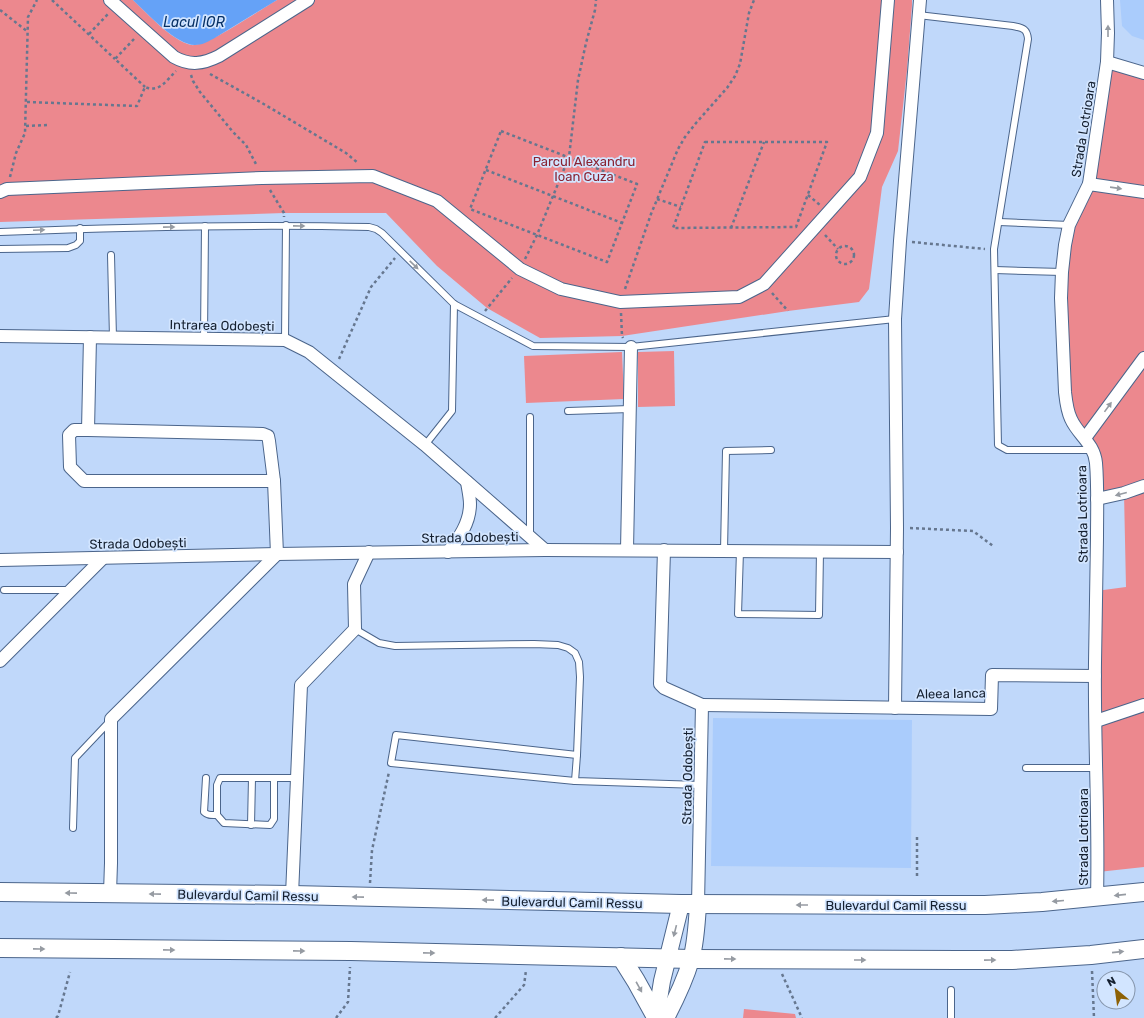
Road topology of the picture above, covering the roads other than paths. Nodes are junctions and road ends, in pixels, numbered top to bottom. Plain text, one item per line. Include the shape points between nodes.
1 (308, 0) edge
2 (888, 0) edge
3 (920, 0) edge
4 (1107, 0) edge
5 (113, 3) edge
6 (918, 15) junction
7 (1107, 62) junction
8 (1144, 73) edge
9 (1089, 184) junction
10 (4, 191) edge
11 (1144, 192) edge
12 (999, 222) junction
13 (286, 225) junction
14 (1070, 225) junction
15 (205, 226) junction
16 (80, 228) junction
17 (0, 232) edge
18 (0, 249) edge
19 (111, 255) dead end
20 (995, 270) junction
21 (1062, 272) junction
22 (454, 304) junction
23 (896, 319) junction
24 (0, 336) edge
25 (90, 337) junction
26 (113, 338) junction
27 (204, 339) junction
28 (285, 340) junction
29 (631, 347) junction
30 (1144, 358) edge
31 (630, 409) junction
32 (568, 411) dead end
33 (530, 416) dead end
34 (88, 430) junction
35 (1085, 438) junction
36 (425, 445) junction
37 (771, 450) dead end
38 (1092, 450) junction
39 (274, 481) junction
40 (467, 482) junction
41 (1144, 486) edge
42 (1097, 499) junction
43 (530, 537) junction
44 (545, 550) junction
45 (627, 550) junction
46 (664, 550) junction
47 (724, 551) junction
48 (740, 551) junction
49 (820, 551) junction
50 (370, 552) junction
51 (448, 552) junction
52 (897, 552) junction
53 (277, 554) junction
54 (103, 558) junction
55 (0, 560) edge
56 (4, 590) dead end
57 (71, 590) junction
58 (355, 629) junction
59 (0, 661) edge
60 (1095, 676) junction
61 (702, 705) junction
62 (1144, 705) edge
63 (895, 708) junction
64 (112, 719) junction
65 (1096, 721) junction
66 (577, 755) junction
67 (1026, 768) dead end
68 (1097, 768) junction
69 (206, 778) dead end
70 (252, 778) junction
71 (274, 778) junction
72 (297, 778) junction
73 (575, 781) junction
74 (700, 785) junction
75 (217, 816) junction
76 (251, 825) junction
77 (73, 828) dead end
78 (698, 884) junction
79 (0, 892) edge
80 (1144, 892) edge
81 (110, 893) junction
82 (292, 895) junction
83 (1097, 898) junction
84 (690, 904) junction
85 (0, 948) edge
86 (1144, 949) edge
87 (621, 957) junction
88 (668, 958) junction
89 (691, 959) junction
90 (951, 990) dead end
91 (659, 1018) edge
92 (951, 1018) edge

1 - 5 street via 219,56 205,62 190,63 174,57
2 - 10 street via 877,134 860,177 764,284 739,297 620,302 561,289 520,269 437,201 373,176 262,178
3 - 6 street
7 -> 4 street, Strada Lotrioara
6 - 12 lane via 1013,26 1028,33
6 - 23 street
7 - 8 street
7 - 9 street, Strada Lotrioara
9 -> 11 street
9 - 14 street, Strada Lotrioara
12 - 14 lane
12 - 20 lane via 994,250
13 - 15 lane
13 -> 22 lane via 376,229
13 - 28 lane
14 - 21 street, Strada Lotrioara
16 -> 15 lane
15 - 27 lane
17 -> 16 lane
16 - 18 lane via 80,241 68,248
19 - 26 lane
20 - 21 lane
20 - 38 lane via 998,445 1007,450
21 - 35 street, Strada Lotrioara via 1067,407 1076,428
22 - 29 lane via 533,346
22 - 36 lane via 452,411
23 - 29 lane
23 - 52 street
24 - 25 street, Intrarea Odobești
25 - 26 street, Intrarea Odobești
25 - 34 street
26 - 27 street, Intrarea Odobești
27 - 28 street, Intrarea Odobești
28 - 36 street, Intrarea Odobești via 309,352
29 - 31 street
35 -> 30 street
31 - 32 lane
31 - 45 street
33 - 43 lane
34 - 39 street via 263,434 268,436
34 - 39 street via 74,430 69,436 70,467 84,480
35 - 38 street, Strada Lotrioara
36 - 40 street, Intrarea Odobești
37 - 47 lane via 726,451
38 - 42 street, Strada Lotrioara via 1096,462
39 - 53 street
40 - 43 street, Intrarea Odobești
40 - 51 street via 470,503 468,520
41 -> 42 street
42 - 60 street, Strada Lotrioara
43 - 44 street, Intrarea Odobești
44 - 45 street, Strada Odobești
44 - 51 street, Strada Odobești
45 - 46 street, Strada Odobești
46 - 47 street, Strada Odobești
46 - 61 street via 660,684
47 - 48 street, Strada Odobești
48 - 49 street, Strada Odobești
48 - 49 lane via 738,614 819,615
49 - 52 street, Strada Odobești
50 - 51 street, Strada Odobești
50 - 53 street, Strada Odobești
50 - 58 street via 354,584
52 - 63 street
53 - 54 street, Strada Odobești
53 - 64 street
54 - 55 street, Strada Odobești
54 - 57 street
56 - 57 lane
57 - 59 street
58 - 66 lane via 379,643 395,646 534,644 568,648 575,653 580,677
58 - 72 street via 301,685
60 - 63 street, Aleea Ianca via 992,675 991,709
60 - 65 street, Strada Lotrioara
61 - 63 street, Aleea Ianca
61 - 74 street, Strada Odobești
62 - 65 street
64 - 77 lane via 76,758
64 - 81 street
65 - 68 street, Strada Lotrioara
66 - 73 lane
66 - 73 lane via 396,735 391,764
67 - 68 lane
68 - 83 street, Strada Lotrioara
69 - 75 lane via 204,812 210,816
70 - 71 lane
70 - 75 lane via 220,778 217,785
70 - 76 lane
71 - 72 lane
71 - 76 lane via 274,819 270,826
72 - 82 street
73 - 74 lane
74 - 78 street, Strada Odobești
75 - 76 lane via 224,823
78 - 84 street, Strada Odobești
78 - 84 street via 693,893 684,900
81 -> 79 main road, Bulevardul Camil Ressu
80 -> 83 main road, Bulevardul Camil Ressu
82 -> 81 main road, Bulevardul Camil Ressu
84 -> 82 main road, Bulevardul Camil Ressu
83 -> 84 main road, Bulevardul Camil Ressu via 986,905
84 -> 88 street
84 - 89 street via 696,926
85 -> 87 main road via 351,951
89 -> 86 main road via 1012,960
87 - 88 main road
87 -> 91 main road
88 - 89 main road
88 - 91 street via 662,981
89 - 91 street via 683,981
90 - 92 lane

